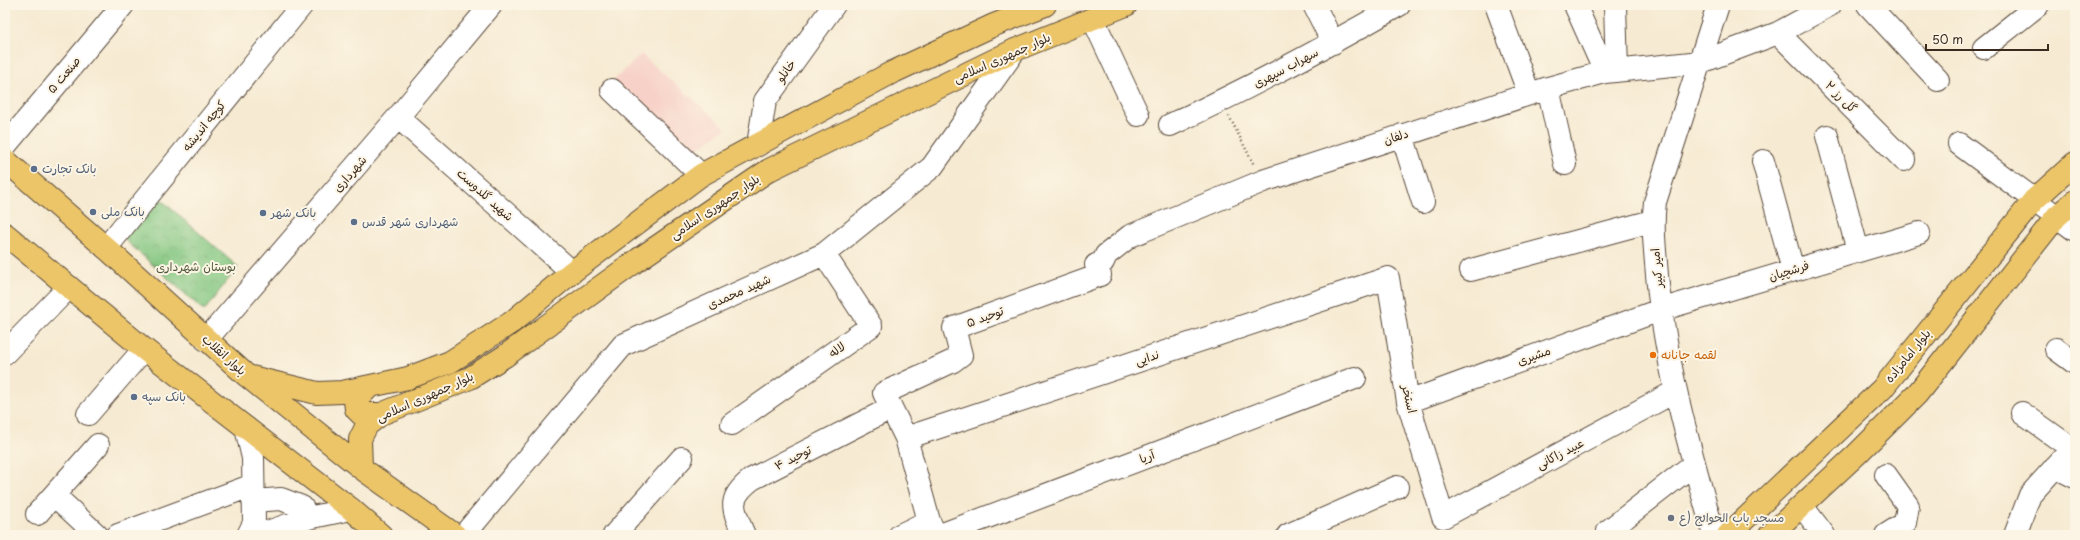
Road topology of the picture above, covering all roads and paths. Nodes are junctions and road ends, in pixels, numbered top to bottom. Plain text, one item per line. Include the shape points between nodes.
1 (123, 5) edge
2 (302, 5) edge
3 (491, 5) edge
4 (834, 5) edge
5 (1045, 5) edge
6 (1314, 5) edge
7 (1399, 5) edge
8 (1496, 5) edge
9 (1575, 5) edge
10 (1615, 5) edge
11 (1718, 5) edge
12 (1830, 5) edge
13 (1868, 5) edge
14 (2038, 5) edge
15 (1117, 7) edge
16 (1093, 19) junction
17 (1778, 34) junction
18 (1333, 43) junction
19 (1984, 48) dead end
20 (1015, 50) junction
21 (1701, 62) junction
22 (1611, 71) junction
23 (1938, 80) dead end
24 (612, 90) dead end
25 (1538, 91) junction
26 (1221, 102) junction
27 (1138, 115) dead end
28 (398, 117) junction
29 (1170, 125) dead end
30 (1402, 135) junction
31 (1827, 136) dead end
32 (1959, 144) dead end
33 (758, 145) junction
34 (5, 146) edge
35 (5, 160) edge
36 (1904, 160) dead end
37 (1763, 161) dead end
38 (2075, 163) edge
39 (1565, 164) dead end
40 (701, 175) junction
41 (1263, 181) junction
42 (2034, 200) junction
43 (2075, 201) edge
44 (1423, 202) dead end
45 (2058, 216) junction
46 (1652, 221) junction
47 (2075, 230) edge
48 (1919, 233) dead end
49 (5, 234) edge
50 (106, 248) junction
51 (1858, 251) junction
52 (824, 254) junction
53 (1103, 265) joint
54 (1471, 270) dead end
55 (1793, 270) junction
56 (572, 272) junction
57 (1388, 278) joint
58 (68, 287) junction
59 (1660, 310) junction
60 (206, 340) junction
61 (144, 349) junction
62 (2056, 349) dead end
63 (5, 353) edge
64 (2075, 363) edge
65 (247, 376) junction
66 (1355, 378) dead end
67 (369, 388) junction
68 (1676, 391) junction
69 (888, 400) junction
70 (1408, 402) junction
71 (2022, 413) dead end
72 (88, 414) dead end
73 (381, 414) junction
74 (732, 424) dead end
75 (246, 428) junction
76 (906, 438) junction
77 (98, 445) dead end
78 (2073, 447) edge
79 (682, 458) dead end
80 (1694, 464) junction
81 (2055, 467) junction
82 (361, 468) junction
83 (1886, 475) dead end
84 (2075, 477) edge
85 (1397, 487) dead end
86 (253, 493) junction
87 (54, 495) junction
88 (1802, 506) junction
89 (351, 509) junction
90 (37, 514) dead end
91 (1443, 517) joint
92 (308, 518) junction
93 (935, 530) edge
94 (1608, 531) dead end
95 (97, 535) edge
96 (118, 535) edge
97 (248, 535) edge
98 (259, 535) edge
99 (381, 535) edge
100 (455, 535) edge
101 (464, 535) edge
102 (614, 535) edge
103 (744, 535) edge
104 (900, 535) edge
105 (1288, 535) edge
106 (1714, 535) edge
107 (1728, 535) edge
108 (1770, 535) edge
109 (1824, 535) edge
110 (1886, 535) edge
111 (2015, 535) edge

1 - 34 street, صنعت ۵
2 - 50 street, کوچه اندیشه
3 - 28 street, شهرداری
4 - 33 street, خانلو via 765,100
5 - 33 main road, بلوار جمهوری اسلامی via 994,25 891,73
6 - 18 street
7 - 18 street, سهراب سپهری
8 - 25 street
9 - 22 street
10 - 22 street
11 - 21 street, امیر کبیر
12 - 17 street, دلفان
13 - 23 street
14 - 19 street
15 - 16 main road, بلوار جمهوری اسلامی
16 - 20 main road, بلوار جمهوری اسلامی
16 - 27 street
17 - 21 street, دلفان
17 - 36 street, گل رز ۲
18 - 26 street, سهراب سپهری
20 - 52 street, شهید محمدی via 932,167
20 - 73 main road, بلوار جمهوری اسلامی via 769,170 470,378
21 - 22 street, دلفان
21 - 46 street, امیر کبیر via 1655,202
22 - 25 street, دلفان
24 - 40 street
25 - 30 street, دلفان
25 - 39 street
26 - 29 street, سهراب سپهری
26 - 41 path
28 - 56 street, شهید گلدوست
28 - 60 street, شهرداری
30 - 41 street, دلفان
30 - 44 street
31 - 51 street
32 - 42 street
33 - 40 main road, بلوار جمهوری اسلامی
35 - 50 main road, بلوار انقلاب
37 - 55 street
38 - 42 main road, بلوار امامزاده
40 - 56 main road, بلوار جمهوری اسلامی
41 - 53 street, دلفان via 1130,236
42 - 45 street
42 - 107 main road, بلوار امامزاده via 1882,389
43 - 45 main road
45 - 47 street
45 - 88 main road via 1917,394
46 - 54 street
46 - 59 street, امیر کبیر
48 - 51 street, فرشچیان
49 - 58 main road
50 - 60 main road, بلوار انقلاب
51 - 55 street, فرشچیان
52 - 74 street, لاله via 871,326
52 - 101 street, شهید محمدی via 623,345
53 - 69 street, توحید ۵ via 954,328 961,355
55 - 59 street, فرشچیان
56 - 67 main road, بلوار جمهوری اسلامی via 512,322 450,362 408,378
57 - 70 street, استخر
57 - 76 street, ندایی
58 - 61 main road
58 - 63 street
59 - 68 street, امیر کبیر
59 - 70 street, مشیری
60 - 65 main road, بلوار انقلاب
61 - 72 street
61 - 75 main road
62 - 64 street
65 - 67 main road, بلوار جمهوری اسلامی via 317,393
65 - 82 main road, بلوار انقلاب
66 - 93 street, آریا
67 - 73 main road via 355,401 356,409 361,414
68 - 80 street, امیر کبیر
68 - 91 street, عبید زاکانی
69 - 76 street
69 - 103 street, توحید ۴ via 739,489 734,508
70 - 91 street, استخر
71 - 78 street
73 - 82 main road, بلوار جمهوری اسلامی via 366,425 360,439
75 - 86 street via 253,458
75 - 89 main road
76 - 93 street
77 - 87 street
78 - 81 street
79 - 102 street
80 - 94 street
80 - 106 street, امیر کبیر
81 - 84 street
81 - 111 street via 2030,495
82 - 100 main road, بلوار انقلاب
83 - 110 street via 1908,506 1905,523
85 - 105 street
86 - 92 street via 302,507
86 - 96 street
86 - 97 street via 254,523
87 - 90 street
87 - 95 street
88 - 108 main road
88 - 109 street
89 - 92 street
89 - 99 main road
92 - 98 street
93 - 104 street, آریا

